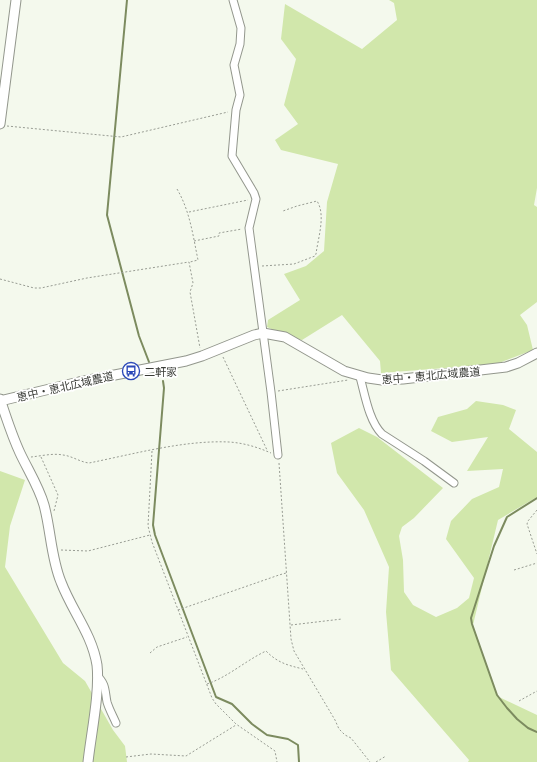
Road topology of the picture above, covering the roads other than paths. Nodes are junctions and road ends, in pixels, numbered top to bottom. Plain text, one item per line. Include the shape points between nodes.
1 (16, 0) edge
2 (233, 0) edge
3 (4, 125) edge
4 (263, 333) junction
5 (537, 353) edge
6 (358, 376) junction
7 (0, 400) edge
8 (278, 455) road end
9 (454, 483) dead end
10 (97, 676) junction
11 (116, 723) dead end
12 (88, 762) edge

1 - 3 street
2 - 4 street via 242,28 234,66 240,95 236,110 232,156 256,199 249,228
4 - 6 street, 恵中・恵北広域農道 via 285,337 335,367
4 - 7 street, 恵中・恵北広域農道 via 186,361
4 - 8 street
5 - 6 street, 恵中・恵北広域農道 via 518,364 492,370 382,380
6 - 9 street via 373,423 378,430
7 - 10 street, 恵中・恵北広域農道 via 22,458 40,493 57,571 93,647
10 - 11 street via 102,680 107,702
10 - 12 street, 恵中・恵北広域農道

